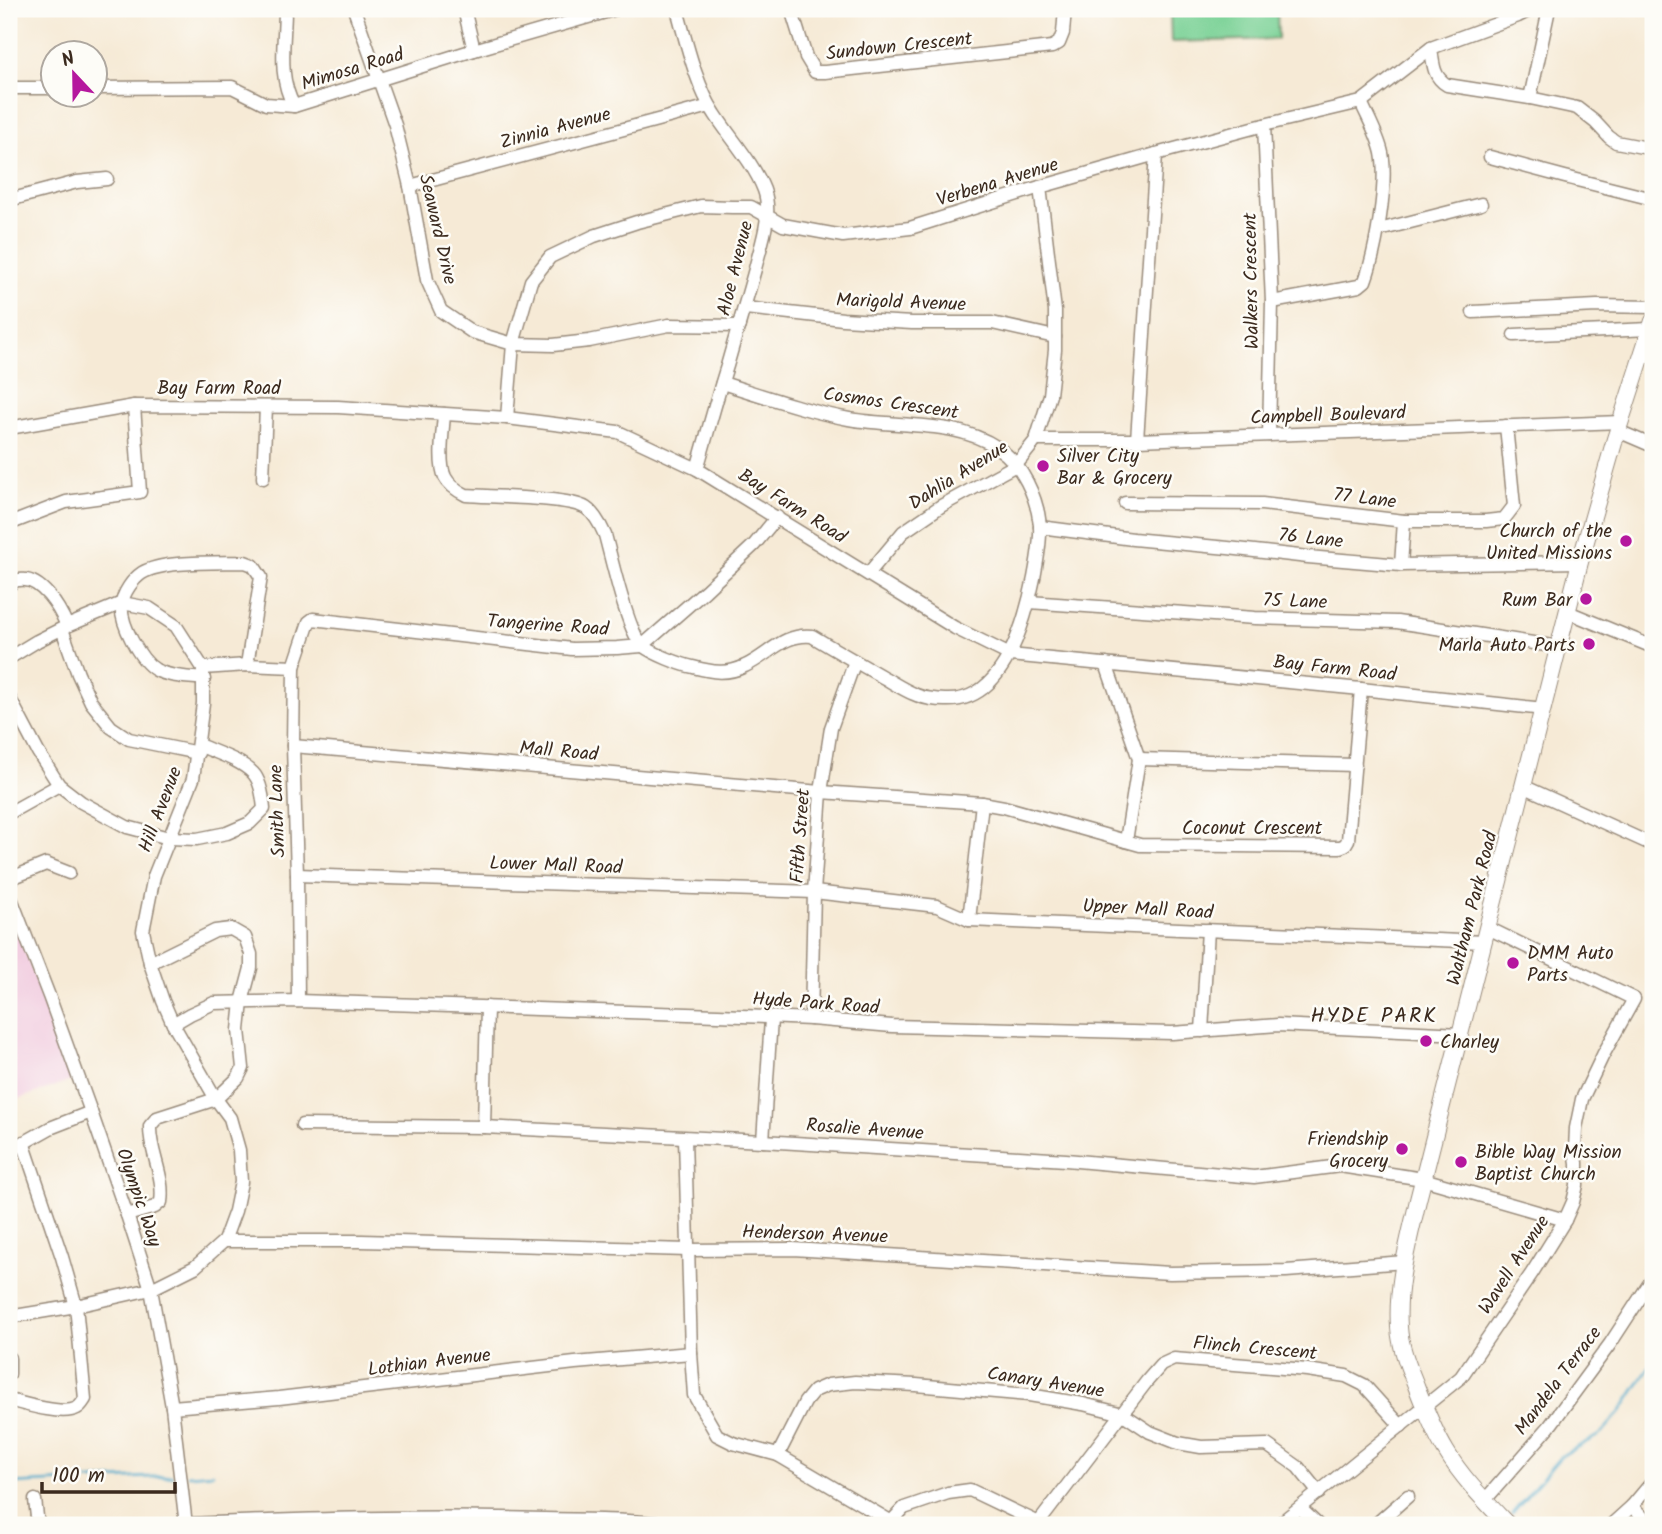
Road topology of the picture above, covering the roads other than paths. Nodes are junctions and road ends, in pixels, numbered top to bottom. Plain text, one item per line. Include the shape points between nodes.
1 (285, 9) edge
2 (354, 9) edge
3 (464, 9) edge
4 (616, 9) edge
5 (677, 9) edge
6 (791, 9) edge
7 (1065, 9) edge
8 (1532, 9) edge
9 (1549, 9) edge
10 (1431, 48) junction
11 (474, 50) junction
12 (378, 80) junction
13 (9, 88) edge
14 (38, 88) edge
15 (108, 88) edge
16 (1530, 98) junction
17 (1361, 102) junction
18 (294, 106) junction
19 (710, 106) junction
20 (1264, 125) junction
21 (1653, 149) edge
22 (1156, 154) junction
23 (1490, 157) dead end
24 (107, 179) dead end
25 (410, 186) junction
26 (1040, 187) junction
27 (1653, 199) edge
28 (9, 200) edge
29 (1480, 204) dead end
30 (767, 216) junction
31 (1379, 230) junction
32 (1272, 302) junction
33 (1653, 307) edge
34 (745, 308) junction
35 (1473, 312) dead end
36 (1652, 325) edge
37 (739, 326) junction
38 (1514, 335) dead end
39 (1055, 337) junction
40 (513, 345) junction
41 (722, 383) junction
42 (134, 406) junction
43 (266, 407) junction
44 (444, 414) junction
45 (507, 418) junction
46 (1506, 426) junction
47 (1620, 426) junction
48 (9, 428) edge
49 (1269, 435) junction
50 (1036, 440) junction
51 (1137, 440) junction
52 (1653, 446) edge
53 (1016, 465) junction
54 (697, 469) junction
55 (263, 478) dead end
56 (1125, 503) dead end
57 (777, 517) junction
58 (1404, 521) junction
59 (9, 524) edge
60 (1040, 527) junction
61 (1580, 562) junction
62 (1401, 565) junction
63 (868, 574) junction
64 (9, 585) edge
65 (1029, 602) junction
66 (122, 603) junction
67 (1568, 612) junction
68 (309, 622) joint
69 (65, 627) junction
70 (642, 646) junction
71 (1559, 647) junction
72 (1653, 647) edge
73 (1010, 655) junction
74 (9, 658) edge
75 (855, 661) junction
76 (247, 664) junction
77 (1106, 664) junction
78 (294, 667) junction
79 (203, 673) junction
80 (1361, 689) junction
81 (9, 697) edge
82 (1544, 709) junction
83 (293, 746) junction
84 (198, 749) junction
85 (1139, 759) junction
86 (1355, 765) junction
87 (59, 785) junction
88 (1523, 786) junction
89 (821, 792) junction
90 (982, 803) junction
91 (9, 813) edge
92 (169, 838) junction
93 (1126, 841) junction
94 (1653, 845) edge
95 (69, 873) dead end
96 (297, 875) junction
97 (9, 879) edge
98 (814, 892) junction
99 (9, 893) edge
100 (970, 920) junction
101 (1208, 930) junction
102 (1486, 935) junction
103 (150, 963) junction
104 (298, 1001) junction
105 (242, 1002) junction
106 (487, 1007) junction
107 (771, 1019) junction
108 (811, 1019) junction
109 (173, 1024) junction
110 (1202, 1031) junction
111 (1461, 1034) junction
112 (216, 1099) junction
113 (91, 1112) junction
114 (302, 1125) dead end
115 (484, 1127) junction
116 (685, 1138) junction
117 (764, 1141) junction
118 (23, 1142) junction
119 (9, 1152) edge
120 (1423, 1178) junction
121 (127, 1215) junction
122 (1565, 1220) junction
123 (224, 1241) junction
124 (688, 1250) junction
125 (1405, 1262) junction
126 (1653, 1278) edge
127 (150, 1289) junction
128 (76, 1306) junction
129 (9, 1317) edge
130 (691, 1353) junction
131 (9, 1358) edge
132 (9, 1374) edge
133 (9, 1400) edge
134 (1424, 1406) junction
135 (172, 1407) junction
136 (1123, 1414) junction
137 (1401, 1426) junction
138 (778, 1455) junction
139 (1653, 1481) edge
140 (1319, 1493) junction
141 (1408, 1496) dead end
142 (35, 1500) dead end
143 (1485, 1500) junction
144 (1632, 1506) junction
145 (1300, 1508) junction
146 (294, 1523) edge
147 (889, 1523) edge
148 (1040, 1524) edge
149 (38, 1525) edge
150 (186, 1525) edge
151 (672, 1525) edge
152 (1278, 1525) edge
153 (1318, 1525) edge
154 (1375, 1525) edge
155 (1508, 1525) edge
156 (1611, 1525) edge
157 (1650, 1525) edge

1 - 18 street via 283,78
2 - 12 street, Seaward Drive
3 - 11 street
4 - 11 street, Mimosa Road
5 - 19 street, Aloe Avenue
6 - 7 street, Sundown Crescent via 815,72 1052,47 1063,33
8 - 10 street, Verbena Avenue
9 - 16 street
10 - 16 street via 1436,75 1443,83
10 - 17 street, Verbena Avenue
11 - 12 street, Mimosa Road
12 - 18 street, Mimosa Road
12 - 25 street, Seaward Drive
13 - 14 street
15 - 18 street, Mimosa Road via 232,88 266,104
16 - 21 street via 1577,108 1616,142
17 - 20 street, Verbena Avenue
17 - 31 street via 1384,167
19 - 25 street, Zinnia Avenue
19 - 30 street, Aloe Avenue via 760,181
20 - 22 street, Verbena Avenue
20 - 32 street, Walkers Crescent
22 - 26 street, Verbena Avenue
22 - 51 street
23 - 27 street
24 - 28 street
25 - 40 street, Seaward Drive via 427,280 441,311 472,332
26 - 30 street, Verbena Avenue via 910,228 843,236 783,225
26 - 39 street, Dahlia Avenue
29 - 31 street
30 - 34 street, Aloe Avenue
30 - 40 street, Verbena Avenue via 751,207 701,206 594,236 551,257 531,281
31 - 32 street via 1367,276 1359,286
32 - 49 street, Walkers Crescent
33 - 35 street
34 - 37 street, Aloe Avenue
34 - 39 street, Marigold Avenue via 843,319 992,323
36 - 38 street
36 - 47 main road, Waltham Park Road
37 - 40 street, Seaward Drive via 669,325 589,341
37 - 41 street, Aloe Avenue
39 - 50 street, Dahlia Avenue via 1050,395
40 - 45 street
41 - 53 street, Cosmos Crescent via 848,418 969,433 999,448
41 - 54 street, Aloe Avenue
42 - 43 street, Bay Farm Road
42 - 48 street, Bay Farm Road
42 - 59 street via 140,492 66,502
43 - 44 street, Bay Farm Road
43 - 55 street
44 - 45 street, Bay Farm Road
44 - 70 street via 442,467 456,489 466,495 563,501 586,508 599,523 632,630
45 - 54 street, Bay Farm Road via 618,432
46 - 47 street, Campbell Boulevard
46 - 49 street, Campbell Boulevard
46 - 58 street, 77 Lane via 1514,506 1504,519
47 - 52 street
47 - 61 main road, Waltham Park Road
49 - 51 street, Campbell Boulevard
50 - 51 street, Campbell Boulevard
50 - 53 street, Dahlia Avenue
53 - 60 street, Cosmos Crescent via 1031,491
53 - 63 street, Dahlia Avenue via 903,532
54 - 57 street, Bay Farm Road
56 - 58 street, 77 Lane via 1262,505
57 - 63 street, Bay Farm Road
57 - 70 street via 754,545
58 - 62 street
60 - 62 street, 76 Lane
60 - 65 street, Cosmos Crescent
61 - 62 street, 76 Lane
61 - 67 main road, Waltham Park Road
63 - 73 street, Bay Farm Road via 955,628
64 - 69 street via 20,580 33,582 47,592
65 - 71 street, 75 Lane via 1255,618 1398,622
65 - 73 street, Cosmos Crescent
66 - 69 street
66 - 76 street via 130,585 155,568 253,565 261,577
66 - 79 street via 149,608 176,626
66 - 79 street via 123,619 138,651 154,669 175,676
67 - 71 main road, Waltham Park Road
67 - 72 street
68 - 70 street, Tangerine Road via 572,649
68 - 78 street, Smith Lane
69 - 74 street
69 - 84 street via 78,674 91,702 111,727 129,739
70 - 75 street, Cosmos Crescent via 681,664 726,673 800,635 812,636
71 - 82 main road, Waltham Park Road
73 - 75 street, Cosmos Crescent via 992,680 973,695 946,701 915,695
73 - 77 street, Bay Farm Road
75 - 89 street, Fifth Street via 831,728
76 - 78 street
76 - 79 street
77 - 80 street, Bay Farm Road
77 - 85 street
78 - 83 street, Smith Lane
79 - 84 street, Hill Avenue
80 - 82 street, Bay Farm Road
80 - 86 street, Coconut Crescent
81 - 87 street
82 - 88 main road, Waltham Park Road
83 - 89 street, Mall Road
83 - 96 street, Smith Lane
84 - 92 street, Hill Avenue via 193,779
84 - 92 street via 233,760 254,774 264,809 250,823 227,833
85 - 86 street
85 - 93 street
86 - 93 street, Coconut Crescent via 1348,840 1340,847 1140,845
87 - 91 street
87 - 92 street via 127,827
88 - 94 street
88 - 102 main road, Waltham Park Road
89 - 90 street, Coconut Crescent
89 - 98 street, Fifth Street
90 - 93 street, Coconut Crescent
90 - 100 street
92 - 103 street, Hill Avenue via 154,876 143,931
95 - 97 street via 46,864
96 - 98 street, Lower Mall Road
96 - 104 street, Smith Lane
98 - 100 street, Upper Mall Road via 937,906
98 - 108 street, Fifth Street
99 - 113 street, Olympic Way
100 - 101 street, Upper Mall Road
101 - 102 street, Upper Mall Road
101 - 110 street
102 - 111 main road, Waltham Park Road
102 - 122 street, Wavell Avenue via 1634,999 1582,1099 1576,1128 1577,1185
103 - 105 street via 215,931 231,929 245,937 251,954
103 - 109 street, Hill Avenue
104 - 105 street, Hyde Park Road
104 - 106 street, Hyde Park Road
105 - 109 street, Hyde Park Road via 214,1003
105 - 112 street via 243,1068
106 - 107 street, Hyde Park Road
106 - 115 street
107 - 108 street, Hyde Park Road
107 - 117 street
108 - 110 street, Hyde Park Road via 892,1026
109 - 112 street, Hill Avenue
110 - 111 street, Hyde Park Road via 1278,1025
111 - 120 main road, Waltham Park Road
112 - 121 street via 157,1118 150,1125 161,1202
112 - 123 street, Hill Avenue via 230,1118 241,1182
113 - 118 street
113 - 121 street, Olympic Way
114 - 115 street, Rosalie Avenue
115 - 116 street, Rosalie Avenue
116 - 117 street, Rosalie Avenue
116 - 124 street
117 - 120 street, Rosalie Avenue via 1254,1177 1340,1166
118 - 119 street
118 - 128 street
120 - 122 street, Rosalie Avenue
120 - 125 main road, Waltham Park Road
121 - 127 street, Olympic Way
122 - 134 street, Wavell Avenue via 1461,1377
123 - 124 street, Henderson Avenue
123 - 127 street via 195,1267
124 - 125 street, Henderson Avenue via 793,1249 1170,1273
124 - 130 street
125 - 134 main road, Waltham Park Road via 1399,1331
126 - 143 street, Mandela Terrace via 1549,1427
127 - 128 street
127 - 135 street, Olympic Way
128 - 129 street
128 - 133 street via 85,1399 78,1408 64,1410
130 - 135 street, Lothian Avenue
130 - 138 street via 694,1395 717,1435
131 - 132 street
134 - 137 street, Wavell Avenue
134 - 143 main road, Waltham Park Road via 1445,1450
135 - 150 street, Olympic Way
136 - 137 street, Flinch Crescent via 1161,1365 1174,1359 1346,1376 1364,1385
136 - 138 street, Canary Avenue via 1029,1395 855,1382 828,1385 805,1402
136 - 140 street, Canary Avenue via 1178,1443 1267,1445 1298,1467
136 - 148 street, Flinch Crescent
137 - 140 street, Wavell Avenue
138 - 147 street
139 - 144 street
140 - 145 street, Wavell Avenue
141 - 154 street
142 - 149 street
143 - 155 main road, Waltham Park Road
144 - 156 street
144 - 157 street
145 - 152 street, Wavell Avenue
145 - 153 street
146 - 150 street
146 - 151 street via 502,1517
147 - 148 street via 904,1508 970,1490

